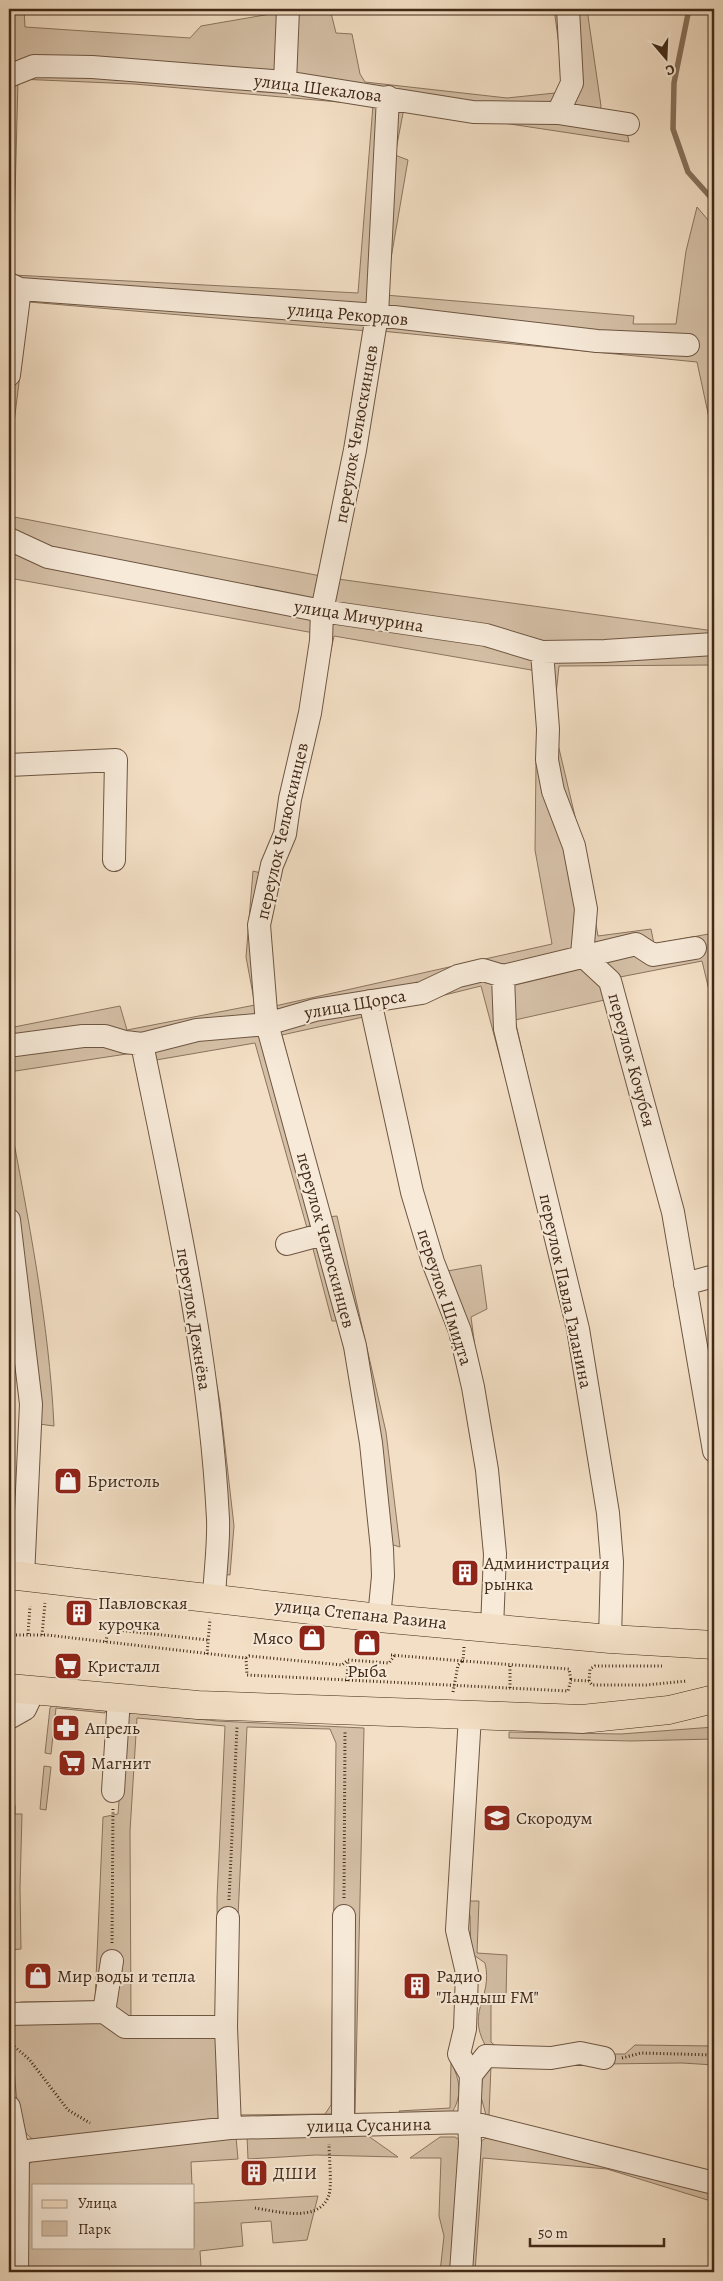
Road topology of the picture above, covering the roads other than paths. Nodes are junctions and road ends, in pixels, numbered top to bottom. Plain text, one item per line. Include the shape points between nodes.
1 (288, 9) edge
2 (568, 9) edge
3 (9, 76) edge
4 (285, 82) junction
5 (388, 97) junction
6 (558, 113) junction
7 (628, 124) dead end
8 (14, 287) edge
9 (377, 316) junction
10 (688, 345) dead end
11 (9, 375) edge
12 (9, 539) edge
13 (322, 611) junction
14 (714, 644) edge
15 (542, 652) junction
16 (9, 765) edge
17 (114, 860) dead end
18 (694, 948) dead end
19 (582, 955) junction
20 (503, 976) junction
21 (370, 1001) junction
22 (267, 1024) junction
23 (9, 1044) edge
24 (142, 1044) junction
25 (9, 1220) edge
26 (324, 1234) junction
27 (286, 1244) dead end
28 (714, 1276) edge
29 (686, 1284) junction
30 (714, 1451) edge
31 (16, 1576) edge
32 (212, 1606) junction
33 (379, 1618) junction
34 (492, 1628) junction
35 (610, 1639) junction
36 (714, 1644) edge
37 (22, 1689) edge
38 (119, 1698) junction
39 (714, 1699) edge
40 (470, 1716) junction
41 (9, 1718) edge
42 (112, 1791) road end
43 (344, 1916) road end
44 (228, 1918) road end
45 (112, 1961) road end
46 (104, 2012) junction
47 (9, 2014) edge
48 (226, 2028) junction
49 (465, 2029) junction
50 (486, 2056) junction
51 (604, 2058) road end
52 (471, 2075) junction
53 (9, 2107) edge
54 (469, 2122) junction
55 (336, 2126) junction
56 (230, 2128) junction
57 (13, 2154) edge
58 (714, 2183) edge
59 (19, 2270) edge
60 (461, 2272) edge

1 - 4 street
2 - 6 street via 572,83
3 - 4 street, улица Шекалова via 34,66 92,67
4 - 5 street, улица Шекалова
5 - 6 street, улица Шекалова via 473,112
5 - 9 street, переулок Челюскинцев
6 - 7 street, улица Шекалова
8 - 9 street, улица Рекордов
8 - 11 street
9 - 10 street, улица Рекордов via 597,341
9 - 13 street, переулок Челюскинцев via 355,450
12 - 13 street, улица Мичурина via 48,558
13 - 15 street, улица Мичурина via 486,635
13 - 22 street, переулок Челюскинцев via 321,641 310,713 285,834 272,865 259,925
14 - 15 street, улица Мичурина
15 - 19 street via 547,760 553,791 574,846 586,909
16 - 17 street via 116,760
18 - 19 street, улица Щорса via 654,955 636,944
19 - 20 street, улица Щорса
19 - 29 street, переулок Кочубея via 610,981 673,1212
20 - 21 street, улица Щорса via 483,970 458,976 422,993
20 - 35 street, переулок Павла Галанина via 505,1029 578,1329 606,1503 612,1562
21 - 22 street, улица Щорса via 315,1010
21 - 34 street, переулок Шмидта via 412,1192 433,1262 460,1331 473,1387 487,1470 495,1554
22 - 24 street, улица Щорса via 197,1030
22 - 26 street, переулок Челюскинцев
23 - 24 street, улица Щорса via 105,1036
24 - 32 street, переулок Дежнёва via 190,1282 208,1410 218,1520
25 - 31 street via 31,1404
26 - 27 street
26 - 33 street, переулок Челюскинцев via 355,1346 371,1443 383,1576
28 - 29 street
29 - 30 street, переулок Кочубея
31 - 32 main road, улица Степана Разина
32 - 33 main road, улица Степана Разина
33 - 34 main road, улица Степана Разина
34 - 35 main road, улица Степана Разина
35 - 36 main road, улица Степана Разина
37 - 38 main road
37 - 41 street via 25,1709
38 - 40 main road via 198,1706
38 - 42 street
39 - 40 main road via 669,1710 582,1719
40 - 49 street via 457,1930 467,1973
43 - 55 street
44 - 48 street
45 - 46 street
46 - 47 street
46 - 48 street via 125,2028
48 - 56 street
49 - 50 street
49 - 52 street via 459,2054
50 - 51 street via 551,2058 580,2053
50 - 52 street
52 - 54 street
53 - 57 street
54 - 55 street, улица Сусанина
54 - 58 street, улица Сусанина
54 - 60 street
55 - 56 street, улица Сусанина
56 - 57 street, улица Сусанина
57 - 59 street

